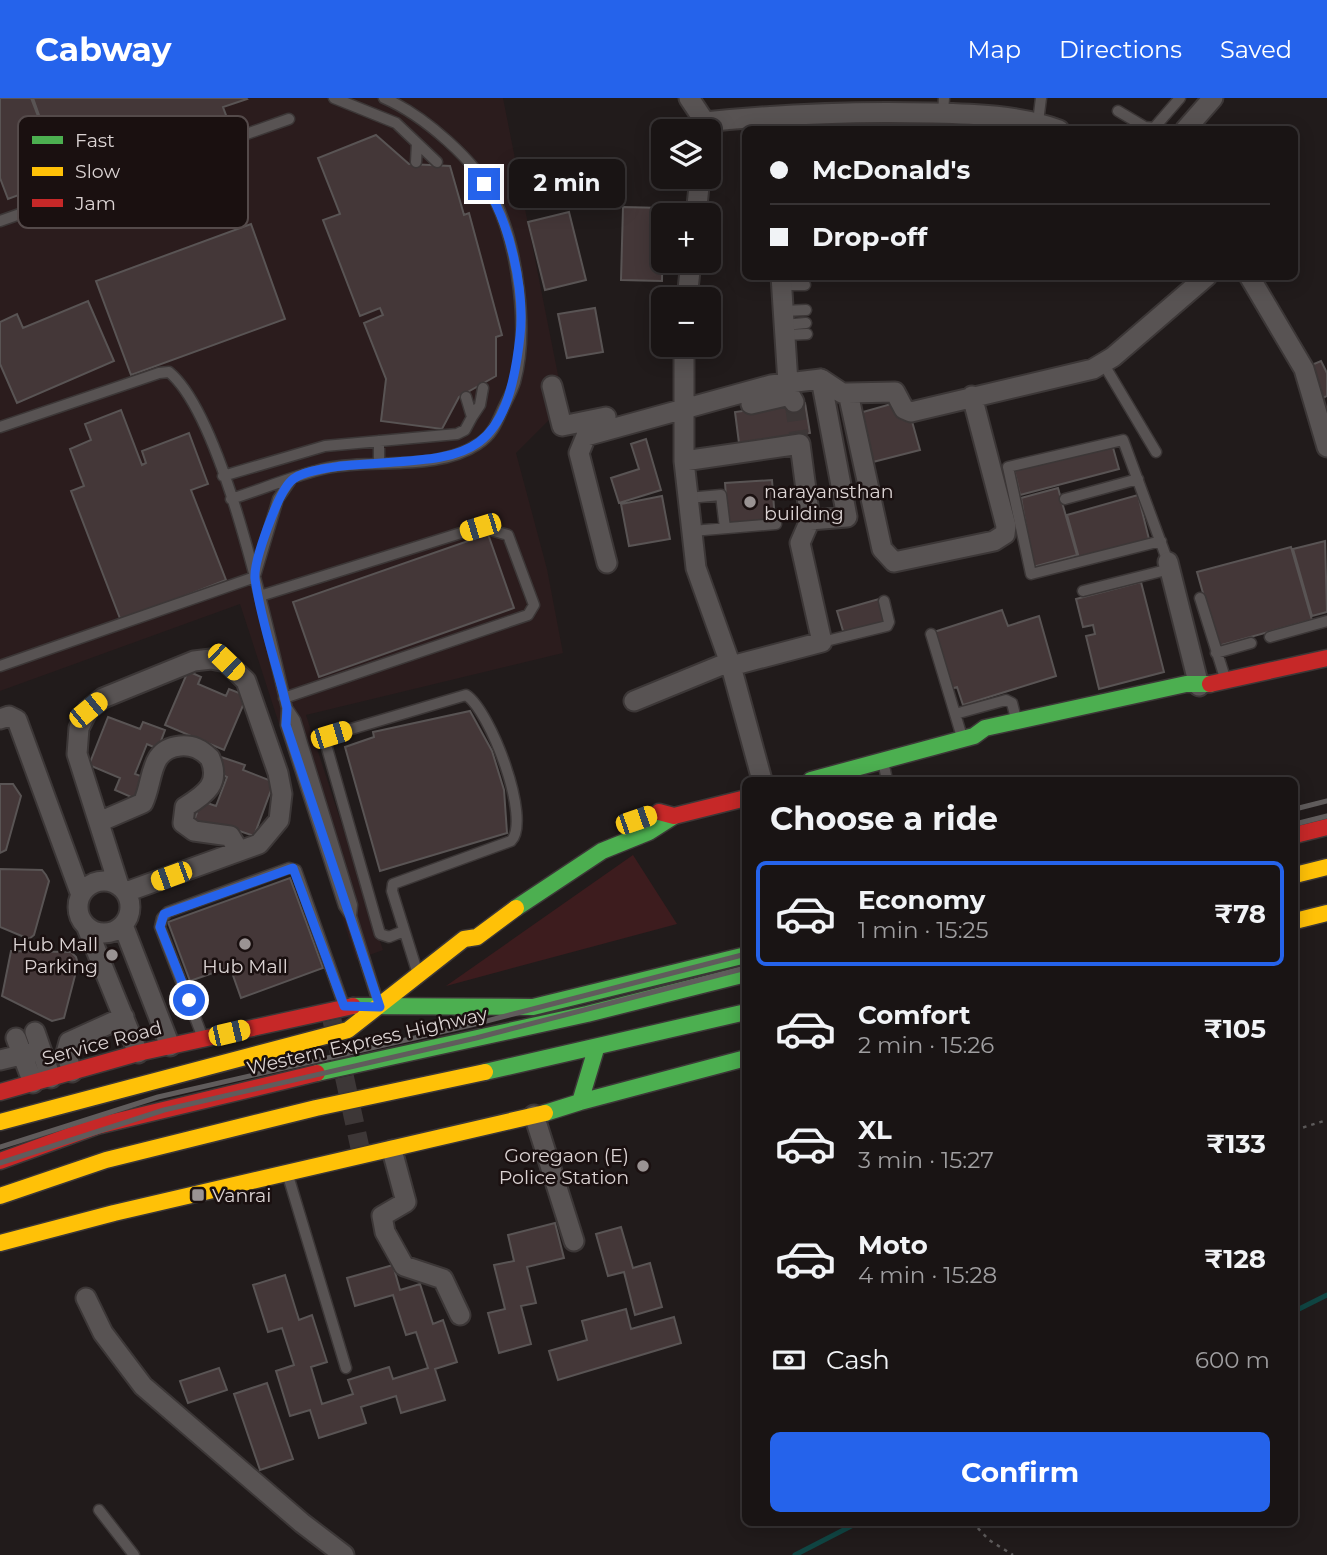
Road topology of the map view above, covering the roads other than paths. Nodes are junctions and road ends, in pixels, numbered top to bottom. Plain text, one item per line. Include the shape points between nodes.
1 (334, 98) edge
2 (384, 98) edge
3 (689, 98) edge
4 (1041, 98) edge
5 (1180, 98) edge
6 (1206, 100) edge
7 (910, 105) edge
8 (944, 106) edge
9 (405, 108) junction
10 (1118, 111) dead end
11 (289, 119) dead end
12 (701, 119) edge
13 (821, 121) edge
14 (773, 122) edge
15 (396, 123) junction
16 (1028, 124) edge
17 (721, 125) edge
18 (1132, 125) edge
19 (1156, 126) edge
20 (1188, 126) edge
21 (248, 133) edge
22 (417, 143) junction
23 (416, 162) dead end
24 (437, 162) dead end
25 (18, 215) edge
26 (0, 221) edge
27 (1202, 280) edge
28 (1251, 280) edge
29 (782, 281) edge
30 (805, 285) dead end
31 (806, 310) dead end
32 (784, 324) junction
33 (806, 329) dead end
34 (684, 357) edge
35 (1103, 363) junction
36 (821, 379) junction
37 (552, 386) dead end
38 (482, 388) dead end
39 (777, 389) junction
40 (848, 393) junction
41 (972, 396) junction
42 (466, 397) dead end
43 (794, 402) tunnel mouth
44 (751, 404) dead end
45 (683, 408) junction
46 (618, 415) dead end
47 (472, 416) junction
48 (599, 425) junction
49 (0, 428) edge
50 (457, 434) junction
51 (379, 442) junction
52 (1327, 447) edge
53 (466, 452) junction
54 (1156, 452) dead end
55 (684, 461) junction
56 (379, 463) junction
57 (223, 476) junction
58 (292, 479) junction
59 (1138, 480) junction
60 (688, 498) junction
61 (232, 499) junction
62 (1065, 499) dead end
63 (810, 520) junction
64 (776, 524) dead end
65 (725, 528) junction
66 (692, 531) junction
67 (1161, 541) junction
68 (607, 564) dead end
69 (1170, 565) junction
70 (255, 577) junction
71 (1083, 591) dead end
72 (260, 596) junction
73 (1200, 598) dead end
74 (884, 601) dead end
75 (1327, 621) edge
76 (931, 634) dead end
77 (1270, 637) dead end
78 (822, 642) junction
79 (1251, 643) dead end
80 (1216, 653) junction
81 (1327, 658) edge
82 (730, 664) junction
83 (0, 666) edge
84 (1225, 679) junction
85 (1199, 686) junction
86 (634, 701) dead end
87 (286, 703) junction
88 (1119, 704) junction
89 (955, 714) junction
90 (0, 719) edge
91 (1016, 721) junction
92 (968, 737) junction
93 (883, 761) junction
94 (761, 777) edge
95 (822, 777) edge
96 (886, 777) edge
97 (742, 799) edge
98 (1327, 811) edge
99 (1298, 818) edge
100 (99, 822) junction
101 (1327, 827) edge
102 (1298, 834) edge
103 (239, 851) junction
104 (1327, 867) edge
105 (1298, 874) edge
106 (123, 889) junction
107 (81, 895) junction
108 (1327, 913) edge
109 (1298, 920) edge
110 (123, 925) junction
111 (87, 928) junction
112 (404, 931) junction
113 (742, 956) edge
114 (418, 975) junction
115 (742, 975) edge
116 (344, 1006) junction
117 (380, 1007) junction
118 (742, 1013) edge
119 (124, 1017) junction
120 (203, 1038) junction
121 (170, 1046) junction
122 (596, 1049) junction
123 (138, 1053) junction
124 (742, 1059) edge
125 (0, 1060) edge
126 (72, 1072) junction
127 (42, 1080) junction
128 (0, 1092) edge
129 (580, 1102) junction
130 (534, 1115) junction
131 (0, 1122) edge
132 (392, 1150) junction
133 (0, 1161) edge
134 (288, 1175) junction
135 (0, 1196) edge
136 (573, 1241) dead end
137 (0, 1243) edge
138 (86, 1298) dead end
139 (460, 1315) dead end
140 (346, 1368) dead end
141 (99, 1510) dead end
142 (134, 1555) edge
143 (344, 1555) edge

1 - 15 lane
2 - 9 lane
3 - 12 street
4 - 16 lane
5 - 19 lane
6 - 20 street
7 - 8 street
7 - 13 street
8 - 16 street
9 - 15 lane
9 - 53 lane via 473,168 495,199 509,237 519,291 521,328 515,382 493,430
10 - 18 lane
11 - 21 lane
13 - 14 street
14 - 17 street
15 - 22 lane
22 - 23 lane
22 - 24 lane
25 - 26 lane
27 - 35 street
28 - 52 street via 1304,369
29 - 30 lane
29 - 32 street
31 - 32 lane
32 - 33 lane
32 - 39 street
34 - 45 street
35 - 41 street
35 - 54 lane
36 - 39 street
36 - 40 street
36 - 63 street via 848,514
37 - 48 street via 562,426
38 - 47 lane via 480,405
39 - 43 street
39 - 44 street
39 - 45 street
40 - 41 street via 895,392 904,409 911,412
40 - 41 street via 882,549 894,562 995,541 1005,534
42 - 47 lane
45 - 48 street
45 - 55 street
46 - 48 street
47 - 50 lane via 465,430
48 - 68 street via 586,436 579,453
49 - 57 lane via 169,372 186,391
50 - 51 lane
50 - 53 lane
51 - 56 lane
51 - 57 lane via 312,448
53 - 56 lane
55 - 60 street
55 - 63 street via 799,440
56 - 58 lane via 328,468
57 - 61 lane
58 - 61 lane
58 - 70 lane via 278,499
59 - 62 lane
59 - 67 lane
59 - 67 lane via 1120,439 1008,467 1028,571 1035,574
60 - 65 lane via 721,495
60 - 66 street
61 - 70 lane
63 - 78 street via 800,544
64 - 65 lane
65 - 66 lane
66 - 82 street via 696,568
67 - 69 lane
69 - 71 lane
69 - 85 street
70 - 72 lane
70 - 83 lane
72 - 87 lane
72 - 87 lane via 480,527 508,536 534,605 528,615
73 - 80 lane
74 - 78 lane via 887,626
75 - 77 lane
76 - 89 lane
78 - 82 street
79 - 80 lane
80 - 84 lane
81 - 84 main road
82 - 86 street
82 - 94 street
84 - 85 main road
85 - 88 main road via 1189,694
87 - 117 lane via 286,725
88 - 91 main road
88 - 92 main road via 990,739
89 - 91 lane via 1006,699 1012,703
89 - 92 lane
90 - 107 street via 9,716 17,720
91 - 92 main road
92 - 93 main road
93 - 95 main road
93 - 96 lane
97 - 114 main road via 674,816 659,812 619,831 469,926 464,939
98 - 99 main road
100 - 103 street via 140,806 157,759 166,750 189,746 210,758 215,777 206,794 185,807 183,823 194,831 230,836
100 - 103 street via 78,754 79,729 88,710 103,698 194,661 226,662 246,681 282,794 279,820 270,835
100 - 106 street
101 - 102 main road
103 - 106 street
104 - 105 main road
106 - 107 street via 102,881
106 - 110 street via 130,909
107 - 111 street via 78,912
108 - 109 main road
110 - 111 street via 104,933
110 - 121 street
111 - 119 street
112 - 112 lane via 393,884 511,841 517,831 513,795 497,742 475,702 466,695 331,735 325,741 380,933 388,937
112 - 114 lane
113 - 117 main road, Service Road via 533,1007
114 - 117 main road
115 - 133 main road, Western Express Highway via 97,1126
116 - 117 main road, Service Road
116 - 120 main road, Service Road
116 - 120 lane via 296,870 289,868 162,918 160,927
117 - 131 main road via 348,1030
118 - 122 main road
119 - 123 street
119 - 126 street via 69,1042 66,1052
120 - 121 main road, Service Road
121 - 123 main road, Service Road
122 - 129 main road
122 - 135 main road via 316,1108 106,1160
123 - 126 main road, Service Road
124 - 129 main road
125 - 127 street via 28,1044
126 - 127 main road, Service Road
127 - 128 main road, Service Road
129 - 130 main road
130 - 132 main road
130 - 136 street
132 - 134 main road
132 - 139 street via 406,1202 382,1216 385,1232 404,1266 443,1279
134 - 137 main road
134 - 140 lane
138 - 143 street via 103,1333 143,1386
141 - 142 lane

